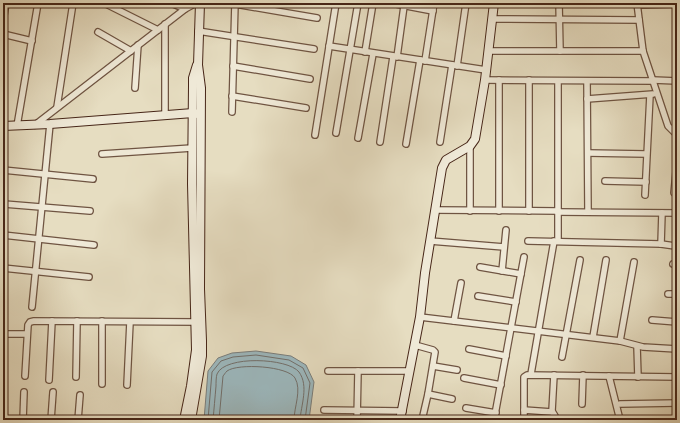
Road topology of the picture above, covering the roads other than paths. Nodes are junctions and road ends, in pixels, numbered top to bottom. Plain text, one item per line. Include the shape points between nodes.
1 (6, 3) edge
2 (38, 3) edge
3 (74, 3) edge
4 (104, 3) edge
5 (171, 3) edge
6 (196, 3) edge
7 (200, 3) edge
8 (336, 3) edge
9 (358, 3) edge
10 (373, 3) edge
11 (391, 3) edge
12 (434, 3) edge
13 (466, 3) edge
14 (494, 3) edge
15 (559, 3) edge
16 (235, 4) edge
17 (637, 4) edge
18 (676, 4) edge
19 (404, 6) junction
20 (185, 9) junction
21 (433, 11) junction
22 (317, 18) dead end
23 (492, 19) junction
24 (559, 20) junction
25 (639, 20) junction
26 (3, 22) edge
27 (165, 24) junction
28 (158, 30) junction
29 (198, 31) junction
30 (98, 32) dead end
31 (3, 34) edge
32 (235, 36) junction
33 (32, 41) junction
34 (138, 46) junction
35 (329, 46) junction
36 (314, 49) dead end
37 (351, 49) junction
38 (131, 51) junction
39 (488, 51) junction
40 (560, 51) junction
41 (644, 51) junction
42 (365, 52) junction
43 (373, 54) junction
44 (395, 57) junction
45 (422, 61) junction
46 (233, 66) junction
47 (454, 66) junction
48 (486, 70) junction
49 (310, 79) dead end
50 (485, 80) junction
51 (499, 80) junction
52 (529, 80) junction
53 (558, 81) junction
54 (587, 81) junction
55 (653, 81) junction
56 (677, 81) edge
57 (135, 88) dead end
58 (657, 94) junction
59 (650, 95) junction
60 (232, 96) junction
61 (587, 99) junction
62 (57, 107) junction
63 (306, 108) dead end
64 (232, 112) dead end
65 (197, 114) junction
66 (165, 115) junction
67 (50, 124) junction
68 (34, 125) junction
69 (3, 126) edge
70 (17, 126) junction
71 (336, 133) dead end
72 (315, 135) dead end
73 (677, 135) edge
74 (358, 138) dead end
75 (380, 142) dead end
76 (440, 142) dead end
77 (406, 144) dead end
78 (470, 146) junction
79 (192, 148) junction
80 (588, 153) junction
81 (102, 154) dead end
82 (646, 154) junction
83 (677, 162) edge
84 (3, 170) edge
85 (46, 174) junction
86 (93, 179) dead end
87 (605, 181) dead end
88 (646, 182) junction
89 (645, 195) dead end
90 (677, 195) edge
91 (4, 204) edge
92 (42, 206) junction
93 (435, 210) junction
94 (90, 211) dead end
95 (470, 211) junction
96 (499, 211) junction
97 (529, 211) junction
98 (558, 212) junction
99 (588, 212) junction
100 (662, 213) junction
101 (677, 213) edge
102 (506, 230) dead end
103 (3, 235) edge
104 (39, 238) junction
105 (430, 240) junction
106 (528, 240) dead end
107 (556, 241) junction
108 (661, 244) junction
109 (94, 245) dead end
110 (675, 246) dead end
111 (504, 247) junction
112 (524, 257) dead end
113 (580, 260) dead end
114 (606, 260) dead end
115 (634, 262) dead end
116 (480, 267) dead end
117 (3, 268) edge
118 (36, 271) junction
119 (502, 271) junction
120 (521, 274) junction
121 (90, 277) dead end
122 (460, 283) dead end
123 (668, 294) dead end
124 (677, 294) edge
125 (478, 296) dead end
126 (516, 302) junction
127 (32, 306) dead end
128 (420, 317) junction
129 (652, 320) dead end
130 (52, 321) junction
131 (77, 321) junction
132 (102, 321) junction
133 (454, 321) junction
134 (130, 322) junction
135 (196, 322) junction
136 (677, 322) edge
137 (511, 329) junction
138 (539, 332) junction
139 (3, 334) edge
140 (28, 334) junction
141 (566, 335) junction
142 (592, 337) junction
143 (620, 341) junction
144 (415, 345) junction
145 (637, 346) junction
146 (469, 349) dead end
147 (677, 349) edge
148 (506, 356) junction
149 (562, 357) dead end
150 (433, 366) junction
151 (457, 370) dead end
152 (328, 371) dead end
153 (358, 371) junction
154 (410, 371) junction
155 (531, 374) junction
156 (554, 374) junction
157 (583, 374) junction
158 (25, 376) dead end
159 (609, 376) junction
160 (76, 377) dead end
161 (638, 377) junction
162 (677, 377) edge
163 (464, 378) dead end
164 (49, 380) dead end
165 (102, 384) dead end
166 (127, 385) dead end
167 (501, 385) junction
168 (24, 392) dead end
169 (53, 392) dead end
170 (428, 394) junction
171 (80, 395) dead end
172 (452, 399) dead end
173 (677, 403) edge
174 (582, 404) dead end
175 (620, 404) dead end
176 (466, 408) dead end
177 (324, 410) dead end
178 (358, 410) junction
179 (524, 410) junction
180 (403, 411) junction
181 (552, 412) junction
182 (496, 414) junction
183 (23, 420) edge
184 (52, 420) edge
185 (78, 420) edge
186 (184, 420) edge
187 (191, 420) edge
188 (357, 420) edge
189 (400, 420) edge
190 (422, 420) edge
191 (494, 420) edge
192 (524, 420) edge
193 (555, 420) edge
194 (620, 420) edge

1 - 26 street
2 - 33 street
3 - 62 street
4 - 28 street
5 - 20 street
6 - 20 street
7 - 29 street
8 - 35 street
9 - 37 street
10 - 42 street
11 - 19 street
12 - 21 street
13 - 47 street
14 - 23 street
15 - 24 street
16 - 22 street
16 - 32 street
17 - 18 street
17 - 25 street
18 - 56 street
19 - 21 street
19 - 44 street
20 - 27 street
21 - 45 street
23 - 24 street
23 - 39 street
24 - 25 street
24 - 40 street
25 - 41 street
27 - 28 street
27 - 66 street
28 - 34 street
29 - 32 street
29 - 65 street via 198,65 193,78
30 - 38 street
31 - 33 street
32 - 36 street
32 - 46 street
33 - 70 street
34 - 38 street
34 - 57 street
35 - 37 street
35 - 72 street
37 - 42 street
37 - 71 street
38 - 62 street
39 - 40 street
39 - 48 street
40 - 41 street
41 - 55 street
42 - 43 street
43 - 44 street
43 - 74 street
44 - 45 street
44 - 75 street
45 - 47 street
45 - 77 street
46 - 49 street
46 - 60 street
47 - 48 street
47 - 76 street
48 - 50 street
50 - 51 street
50 - 78 street via 475,139
51 - 52 street
51 - 96 street
52 - 53 street
52 - 97 street
53 - 54 street
53 - 98 street
54 - 55 street
54 - 61 street
55 - 56 street
55 - 58 street
56 - 73 street
58 - 59 street
58 - 73 street via 668,126
59 - 61 street
59 - 82 street
60 - 63 street
60 - 64 street
61 - 80 street
62 - 68 street
65 - 66 street
65 - 79 street
65 - 187 street via 202,356
66 - 67 street
67 - 68 street
67 - 85 street
68 - 70 street
69 - 70 street
78 - 93 street via 446,160 442,168
78 - 95 street
79 - 81 street
79 - 135 street
80 - 82 street
80 - 99 street
82 - 88 street
83 - 90 street via 674,192
84 - 85 street
85 - 86 street
85 - 92 street
87 - 88 street
88 - 89 street
91 - 92 street
92 - 94 street
92 - 104 street
93 - 95 street
93 - 105 street
95 - 96 street
96 - 97 street
97 - 98 street
98 - 99 street
98 - 107 street
99 - 100 street
100 - 101 street
100 - 108 street
102 - 111 street
103 - 104 street
104 - 109 street
104 - 118 street
105 - 111 street
105 - 128 street
106 - 107 street
107 - 108 street
107 - 138 street
108 - 110 street
111 - 119 street
112 - 120 street
113 - 141 street
114 - 142 street
115 - 143 street
116 - 119 street
117 - 118 street
118 - 121 street
118 - 127 street
119 - 120 street
120 - 126 street
122 - 133 street
123 - 124 street
125 - 126 street
126 - 137 street
128 - 133 street
128 - 144 street
129 - 136 street
130 - 131 street
130 - 140 street via 30,322
130 - 164 street
131 - 132 street
131 - 160 street
132 - 134 street
132 - 165 street
133 - 137 street
134 - 135 street
134 - 166 street
135 - 186 street via 196,350
137 - 138 street
137 - 148 street
138 - 141 street
138 - 155 street
139 - 140 street
140 - 158 street
141 - 142 street
141 - 149 street
142 - 143 street
143 - 145 street
144 - 150 street via 434,351
144 - 154 street
145 - 147 street
145 - 161 street
146 - 148 street
148 - 167 street
150 - 151 street
150 - 170 street
152 - 153 street
153 - 154 street
153 - 178 street
154 - 180 street
155 - 156 street
155 - 179 street via 524,377
156 - 157 street
156 - 181 street
157 - 159 street
157 - 174 street
159 - 161 street
159 - 194 street
161 - 162 street
163 - 167 street
167 - 182 street
168 - 183 street
169 - 184 street
170 - 172 street
170 - 190 street
171 - 185 street
173 - 175 street
176 - 182 street
177 - 178 street
178 - 180 street
178 - 188 street
179 - 181 street
179 - 192 street
180 - 189 street
181 - 193 street
182 - 191 street

